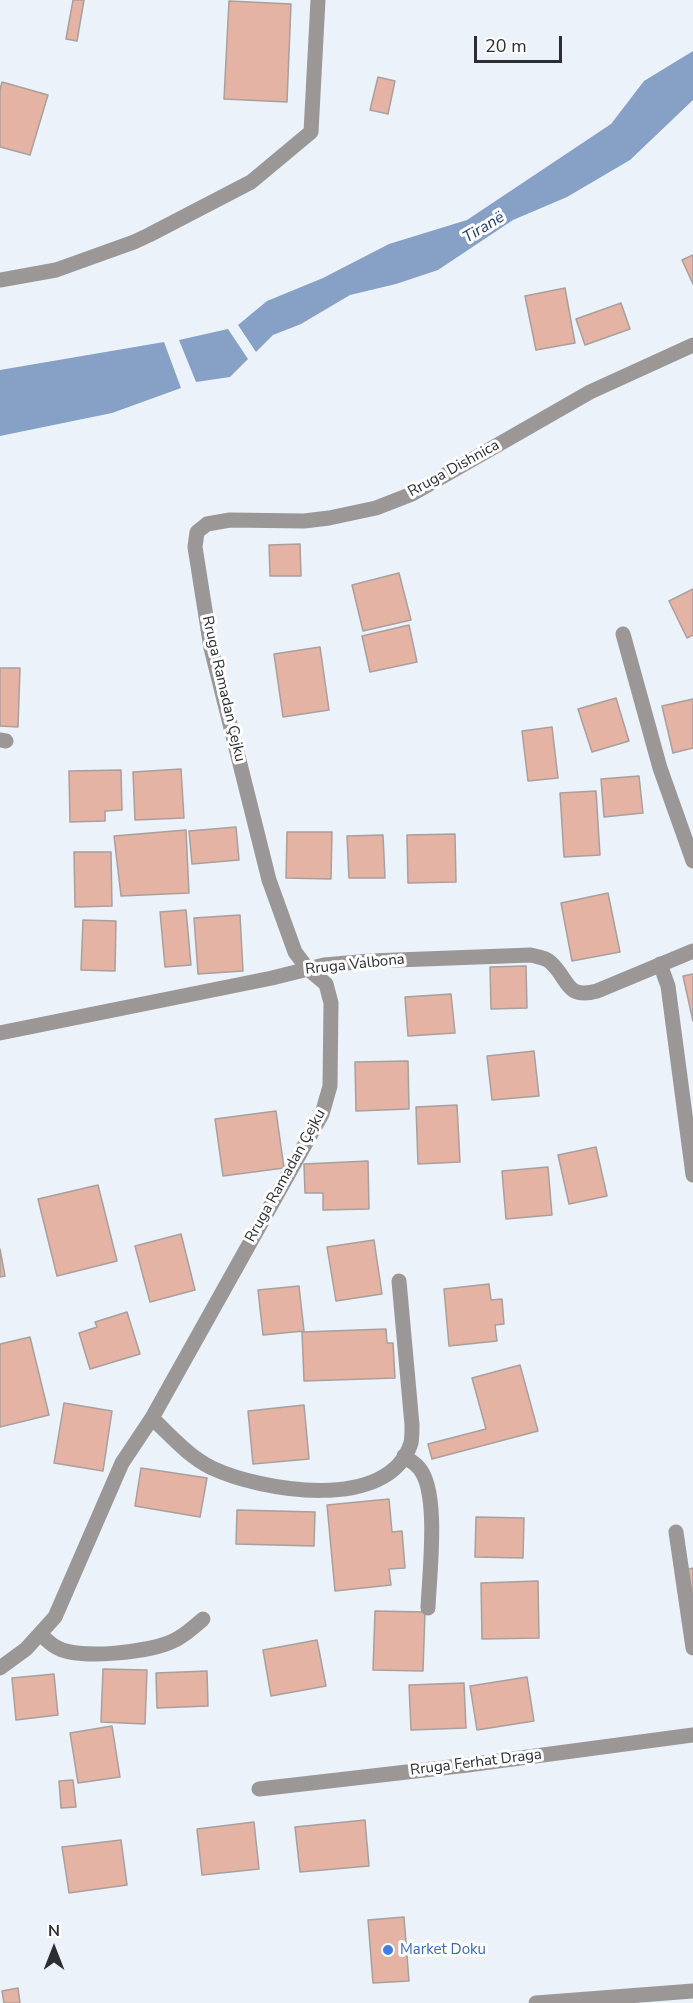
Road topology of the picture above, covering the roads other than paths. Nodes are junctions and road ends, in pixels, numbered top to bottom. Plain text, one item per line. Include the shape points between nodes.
1 (318, 0) edge
2 (0, 280) edge
3 (693, 345) edge
4 (197, 532) joint
5 (623, 634) dead end
6 (693, 861) edge
7 (693, 951) edge
8 (660, 964) junction
9 (307, 968) junction
10 (0, 1033) edge
11 (693, 1176) edge
12 (399, 1281) dead end
13 (152, 1418) junction
14 (404, 1456) junction
15 (676, 1532) dead end
16 (428, 1608) dead end
17 (203, 1619) dead end
18 (40, 1634) junction
19 (693, 1648) edge
20 (0, 1668) edge
21 (693, 1735) edge
22 (259, 1789) dead end
23 (693, 1991) edge
24 (536, 2003) edge

1 - 2 street via 311,132 251,182 149,235 56,270
3 - 4 street, Rruga Dishnica via 590,392 412,494 376,508 304,521 230,520 207,524
4 - 9 street, Rruga Ramadan Çejku via 195,547 211,648 269,880 296,952
5 - 6 street via 660,768
7 - 8 street, Rruga Valbona
8 - 9 street, Rruga Valbona via 584,994 574,991 546,959 531,955 370,961
8 - 11 street via 668,986
9 - 10 street, Rruga Valbona
9 - 13 street, Rruga Ramadan Çejku via 326,984 332,1003 330,1086 322,1114
12 - 14 street via 412,1425 411,1443
13 - 14 street via 186,1451 212,1468 276,1488 330,1490 370,1483 391,1473
13 - 18 street, Rruga Ramadan Çejku via 122,1463 55,1617
14 - 16 street via 420,1468 431,1496
15 - 19 street
17 - 18 street via 175,1641 131,1651 79,1654 58,1648
18 - 20 street, Rruga Ramadan Çejku
21 - 22 street, Rruga Ferhat Draga
23 - 24 street

